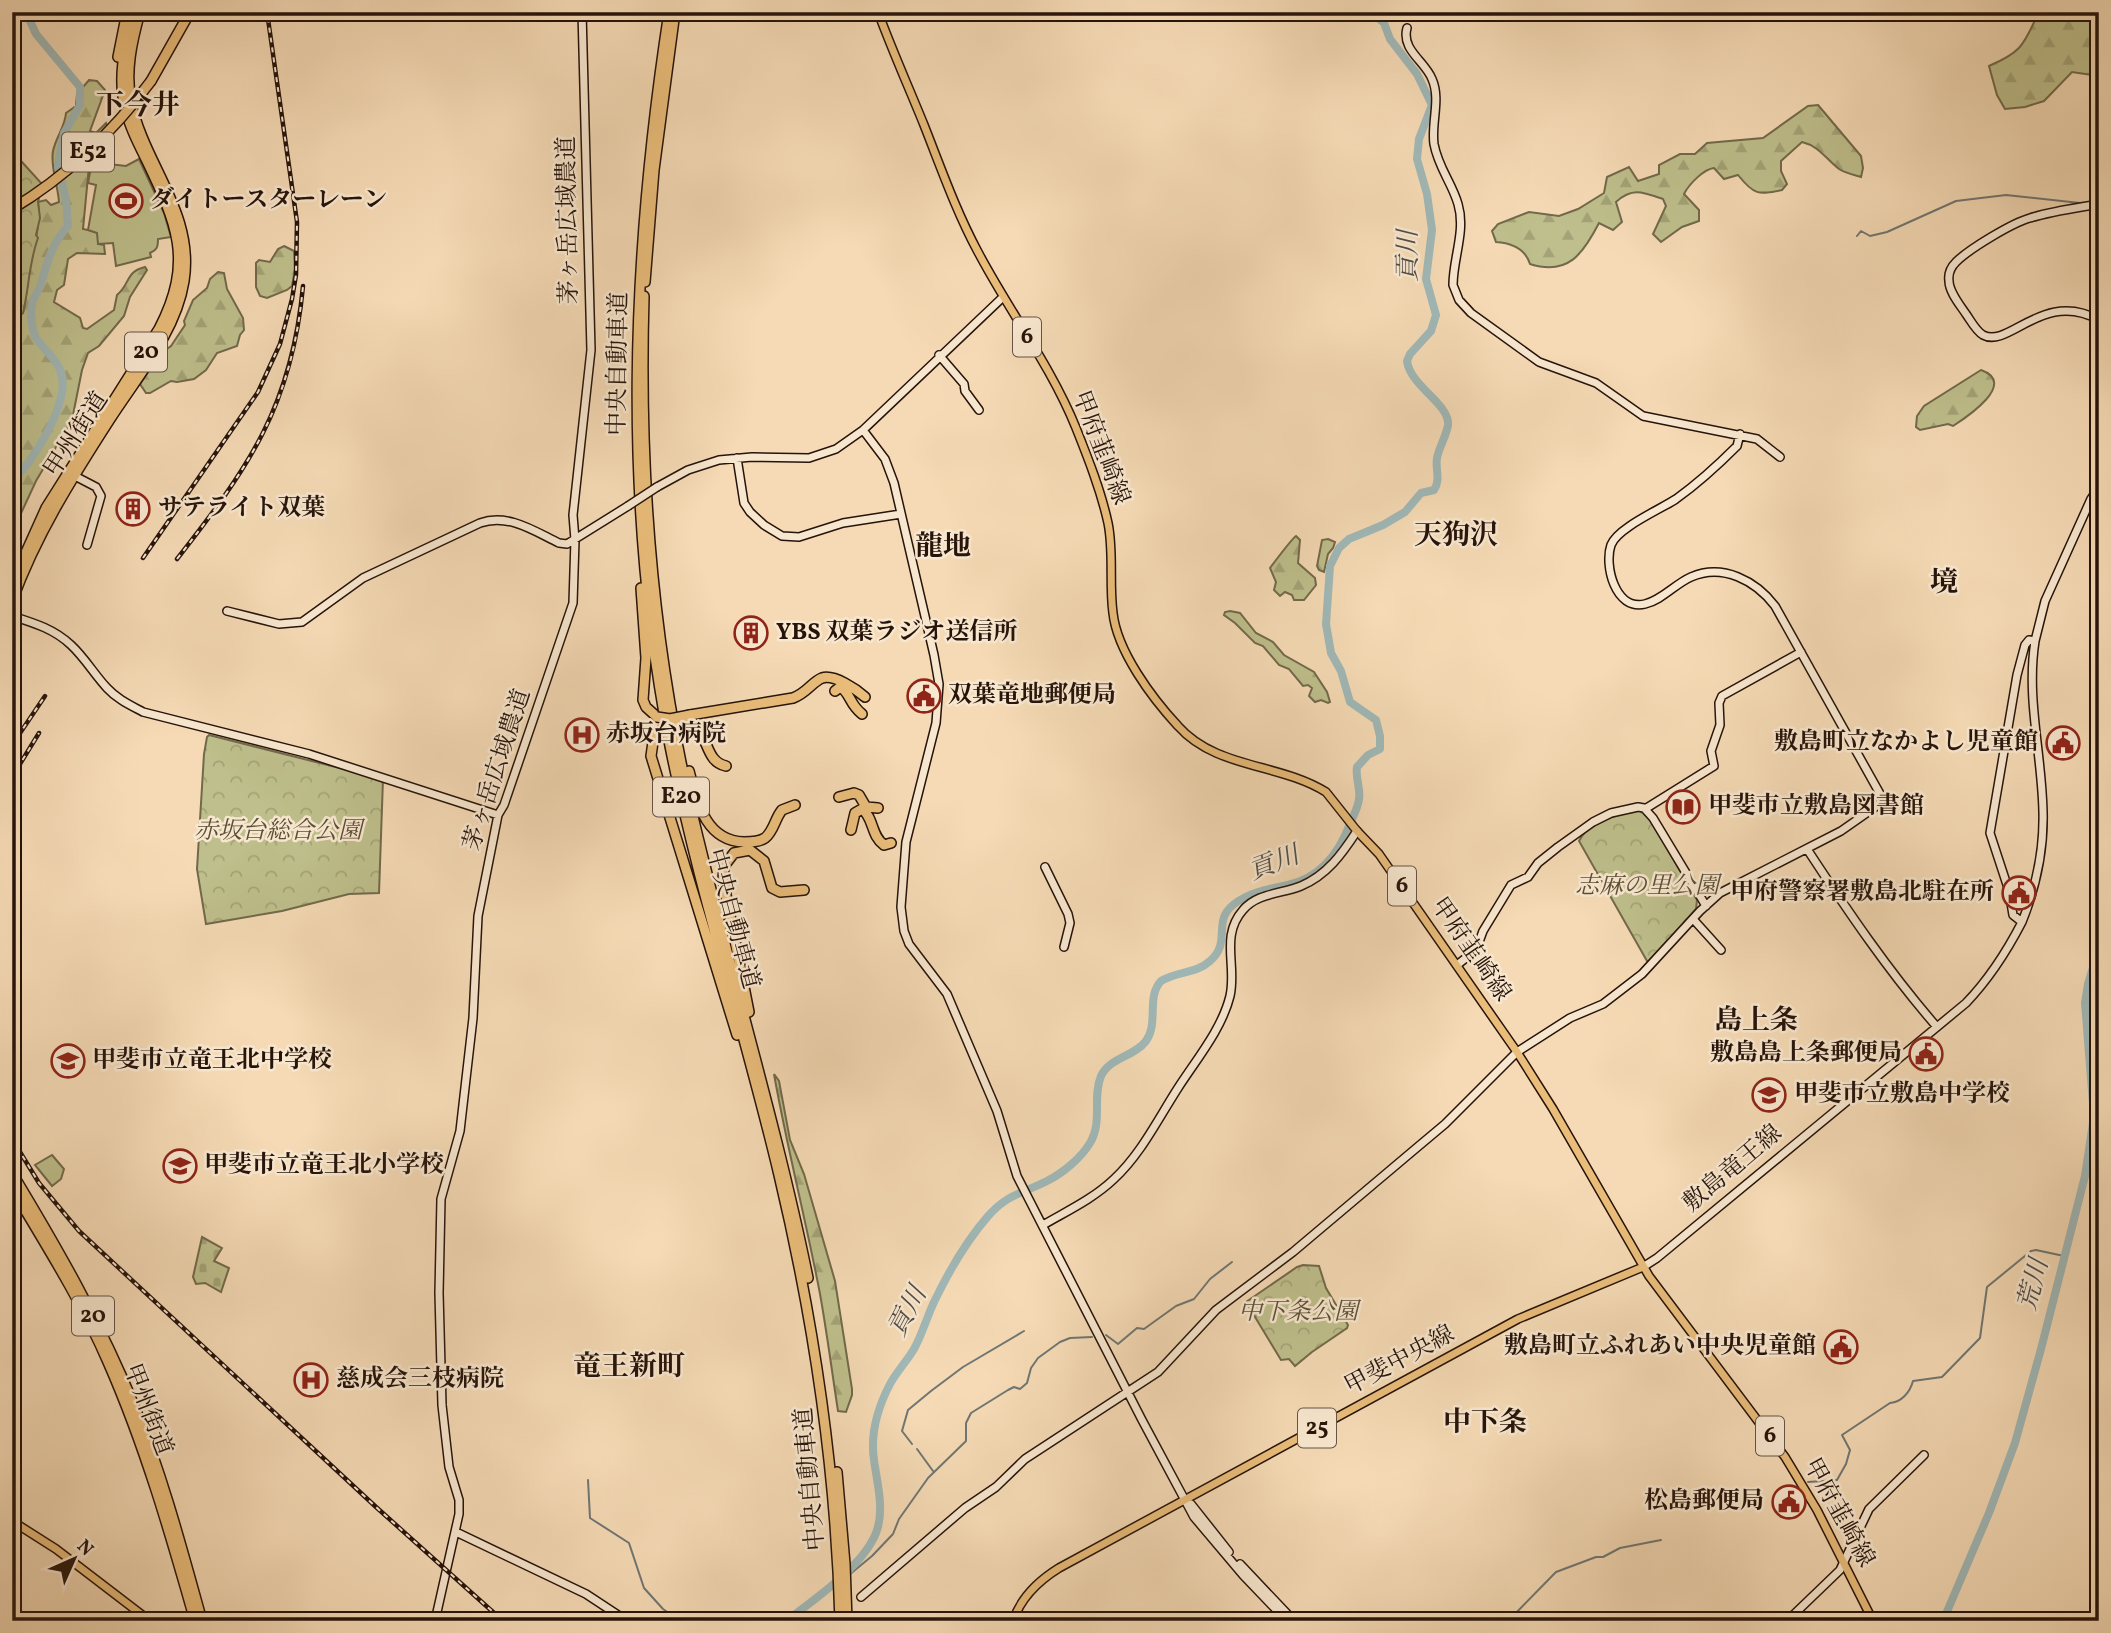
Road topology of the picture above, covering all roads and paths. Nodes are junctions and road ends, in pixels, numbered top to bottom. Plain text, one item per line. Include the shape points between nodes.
1 (127, 12) edge
2 (133, 12) edge
3 (140, 12) edge
4 (190, 12) edge
5 (582, 12) edge
6 (669, 12) edge
7 (675, 12) edge
8 (878, 12) edge
9 (1407, 28) dead end
10 (124, 107) junction
11 (2099, 204) edge
12 (12, 209) edge
13 (1003, 297) junction
14 (2099, 320) edge
15 (939, 355) junction
16 (979, 410) dead end
17 (863, 430) junction
18 (1740, 434) junction
19 (1780, 457) dead end
20 (737, 458) junction
21 (70, 474) junction
22 (2099, 486) edge
23 (639, 505) junction
24 (901, 514) junction
25 (575, 540) junction
26 (87, 545) dead end
27 (12, 584) edge
28 (12, 601) edge
29 (227, 611) dead end
30 (12, 615) edge
31 (2035, 640) junction
32 (1801, 652) junction
33 (815, 684) junction
34 (668, 688) junction
35 (864, 697) dead end
36 (862, 714) dead end
37 (688, 719) junction
38 (726, 766) dead end
39 (839, 797) dead end
40 (795, 806) dead end
41 (878, 808) dead end
42 (1645, 810) junction
43 (498, 815) junction
44 (851, 830) dead end
45 (1357, 831) junction
46 (891, 844) dead end
47 (1807, 849) junction
48 (1045, 867) dead end
49 (804, 890) dead end
50 (1706, 906) junction
51 (1693, 919) junction
52 (2022, 922) junction
53 (1065, 947) dead end
54 (1721, 950) dead end
55 (1457, 965) junction
56 (1937, 1027) junction
57 (1517, 1052) junction
58 (767, 1101) junction
59 (766, 1124) junction
60 (12, 1173) edge
61 (12, 1188) edge
62 (1042, 1225) junction
63 (1643, 1267) junction
64 (1128, 1392) junction
65 (1924, 1455) dead end
66 (146, 1456) junction
67 (157, 1466) junction
68 (1186, 1499) junction
69 (12, 1521) edge
70 (456, 1532) junction
71 (178, 1547) junction
72 (1844, 1563) junction
73 (842, 1567) junction
74 (842, 1589) junction
75 (861, 1597) dead end
76 (150, 1621) edge
77 (193, 1621) edge
78 (202, 1621) edge
79 (208, 1621) edge
80 (435, 1621) edge
81 (627, 1621) edge
82 (840, 1621) edge
83 (847, 1621) edge
84 (1013, 1621) edge
85 (1287, 1621) edge
86 (1294, 1621) edge
87 (1787, 1621) edge
88 (1872, 1621) edge

1 - 10 highway via 118,65
2 - 10 highway, 甲州街道 / 20 via 122,64
3 - 21 highway, 甲州街道 / 20 via 128,73 131,102 138,128 178,212 186,248 184,281 172,322
4 - 12 highway, E52, bridge via 151,80 123,116 81,159
5 - 25 street, 茅ヶ岳広域農道 via 591,350 575,489
6 - 23 highway, 中央自動車道 / E20 via 647,169 638,291
7 - 34 highway, 中央自動車道 / E20 via 654,170 643,334 648,531
8 - 13 main road, 甲府韮崎線 / 6 via 956,206
9 - 18 street via 1407,44 1432,79 1435,149 1462,224 1453,285 1459,300 1539,362 1596,383 1643,416
10 - 21 highway, 甲州街道 / 20 via 173,218 179,275 155,336
11 - 14 street via 2020,221 1958,260 1948,279 1968,317 1987,337 2000,337 2035,317 2059,310 2074,310
13 - 15 street
13 - 45 main road, 甲府韮崎線 / 6 via 1066,407 1100,495 1109,533 1116,631 1143,680 1178,727 1200,745 1321,789
15 - 16 street
15 - 17 street
17 - 20 street via 836,449 809,458
17 - 24 street via 885,459
18 - 19 street via 1762,441
18 - 32 street via 1731,452 1615,540 1610,552 1612,583 1625,600 1638,605 1696,575 1740,576 1766,594
20 - 24 street via 744,503 782,536 799,537 844,523
20 - 25 street, bridge via 704,463
21 - 26 street via 96,487 101,496
21 - 27 highway, 甲州街道 / 20 via 34,532
21 - 28 highway, 甲州街道 / 20
22 - 31 street, 敷島竜王線 via 2045,601
23 - 37 highway, bridge via 646,658 643,699 657,717
23 - 59 highway, 中央自動車道 / E20 via 670,746
24 - 62 street via 939,684 936,723 906,842 901,918 909,944 952,1004 997,1111 1011,1159
25 - 29 street via 559,543 509,520 489,520 363,578 302,622 279,624
25 - 43 street, 茅ヶ岳広域農道 via 573,603
30 - 43 street via 57,634 83,657 108,690 143,712 309,754
31 - 52 street, 敷島竜王線 via 2031,691 2043,837
31 - 52 street, 敷島竜王線 via 2027,641 2017,675 1990,833 2013,915
32 - 42 street via 1721,698 1720,725 1711,751 1714,766
32 - 47 street via 1884,801
33 - 35 highway via 821,678 831,679
33 - 36 highway via 828,682 835,693 840,687 845,689 852,706
33 - 37 highway via 793,698
34 - 40 highway via 695,792 713,830 733,841 761,840 782,810
34 - 58 highway, 中央自動車道 / E20 via 691,807
37 - 38 highway via 701,732 712,759
37 - 59 highway, bridge via 657,734 652,756
39 - 41 highway via 857,793 866,807
42 - 50 street
42 - 55 street via 1633,807 1602,817 1541,860 1528,877 1511,885 1476,950
43 - 70 street, 茅ヶ岳広域農道 via 478,915 473,1018 460,1131 441,1199 442,1405 458,1500
44 - 46 highway via 855,813 862,809 878,841
45 - 55 main road, 甲府韮崎線 / 6 via 1379,854
45 - 62 street via 1319,876 1257,898 1243,909 1230,936 1230,995 1205,1046 1127,1166 1093,1196
47 - 50 street via 1728,888
47 - 56 street
48 - 53 street via 1068,914
49 - 58 highway via 772,888 764,861 750,850 734,853 724,866 723,880
50 - 51 street
51 - 54 street
51 - 57 street via 1614,997
52 - 56 street, 敷島竜王線 via 1977,991
55 - 57 main road, 甲府韮崎線 / 6
56 - 63 street, 敷島竜王線
57 - 63 main road, 甲府韮崎線 / 6
57 - 64 street via 1445,1124 1293,1252 1229,1299 1167,1363
58 - 73 highway, 中央自動車道 / E20 via 821,1346 835,1449
59 - 73 highway, 中央自動車道 / E20 via 813,1334
60 - 67 highway, 甲州街道 / 20 via 99,1328
61 - 66 highway, 甲州街道 / 20 via 100,1346
62 - 64 street
63 - 68 main road, 甲斐中央線 / 25 via 1518,1319
63 - 72 main road, 甲府韮崎線 / 6 via 1785,1457
64 - 68 street
64 - 75 street via 1025,1459
65 - 72 street via 1869,1509
66 - 71 highway, 甲州街道 / 20
66 - 77 highway, 20
67 - 71 highway, 甲州街道 / 20
67 - 79 highway, 甲州街道 / 20 via 166,1482
68 - 84 main road, 甲斐中央線 / 25 via 1044,1578 1026,1595
68 - 85 street via 1213,1541
68 - 86 street
69 - 76 main road
70 - 80 street, 茅ヶ岳広域農道
70 - 81 street via 586,1594
71 - 77 highway, 甲州街道 / 20
71 - 78 highway, 甲州街道 / 20
72 - 87 street
72 - 88 main road, 甲府韮崎線 / 6
73 - 74 highway, 中央自動車道 / E20
74 - 82 highway, 中央自動車道 / E20
74 - 83 highway, 中央自動車道 / E20

